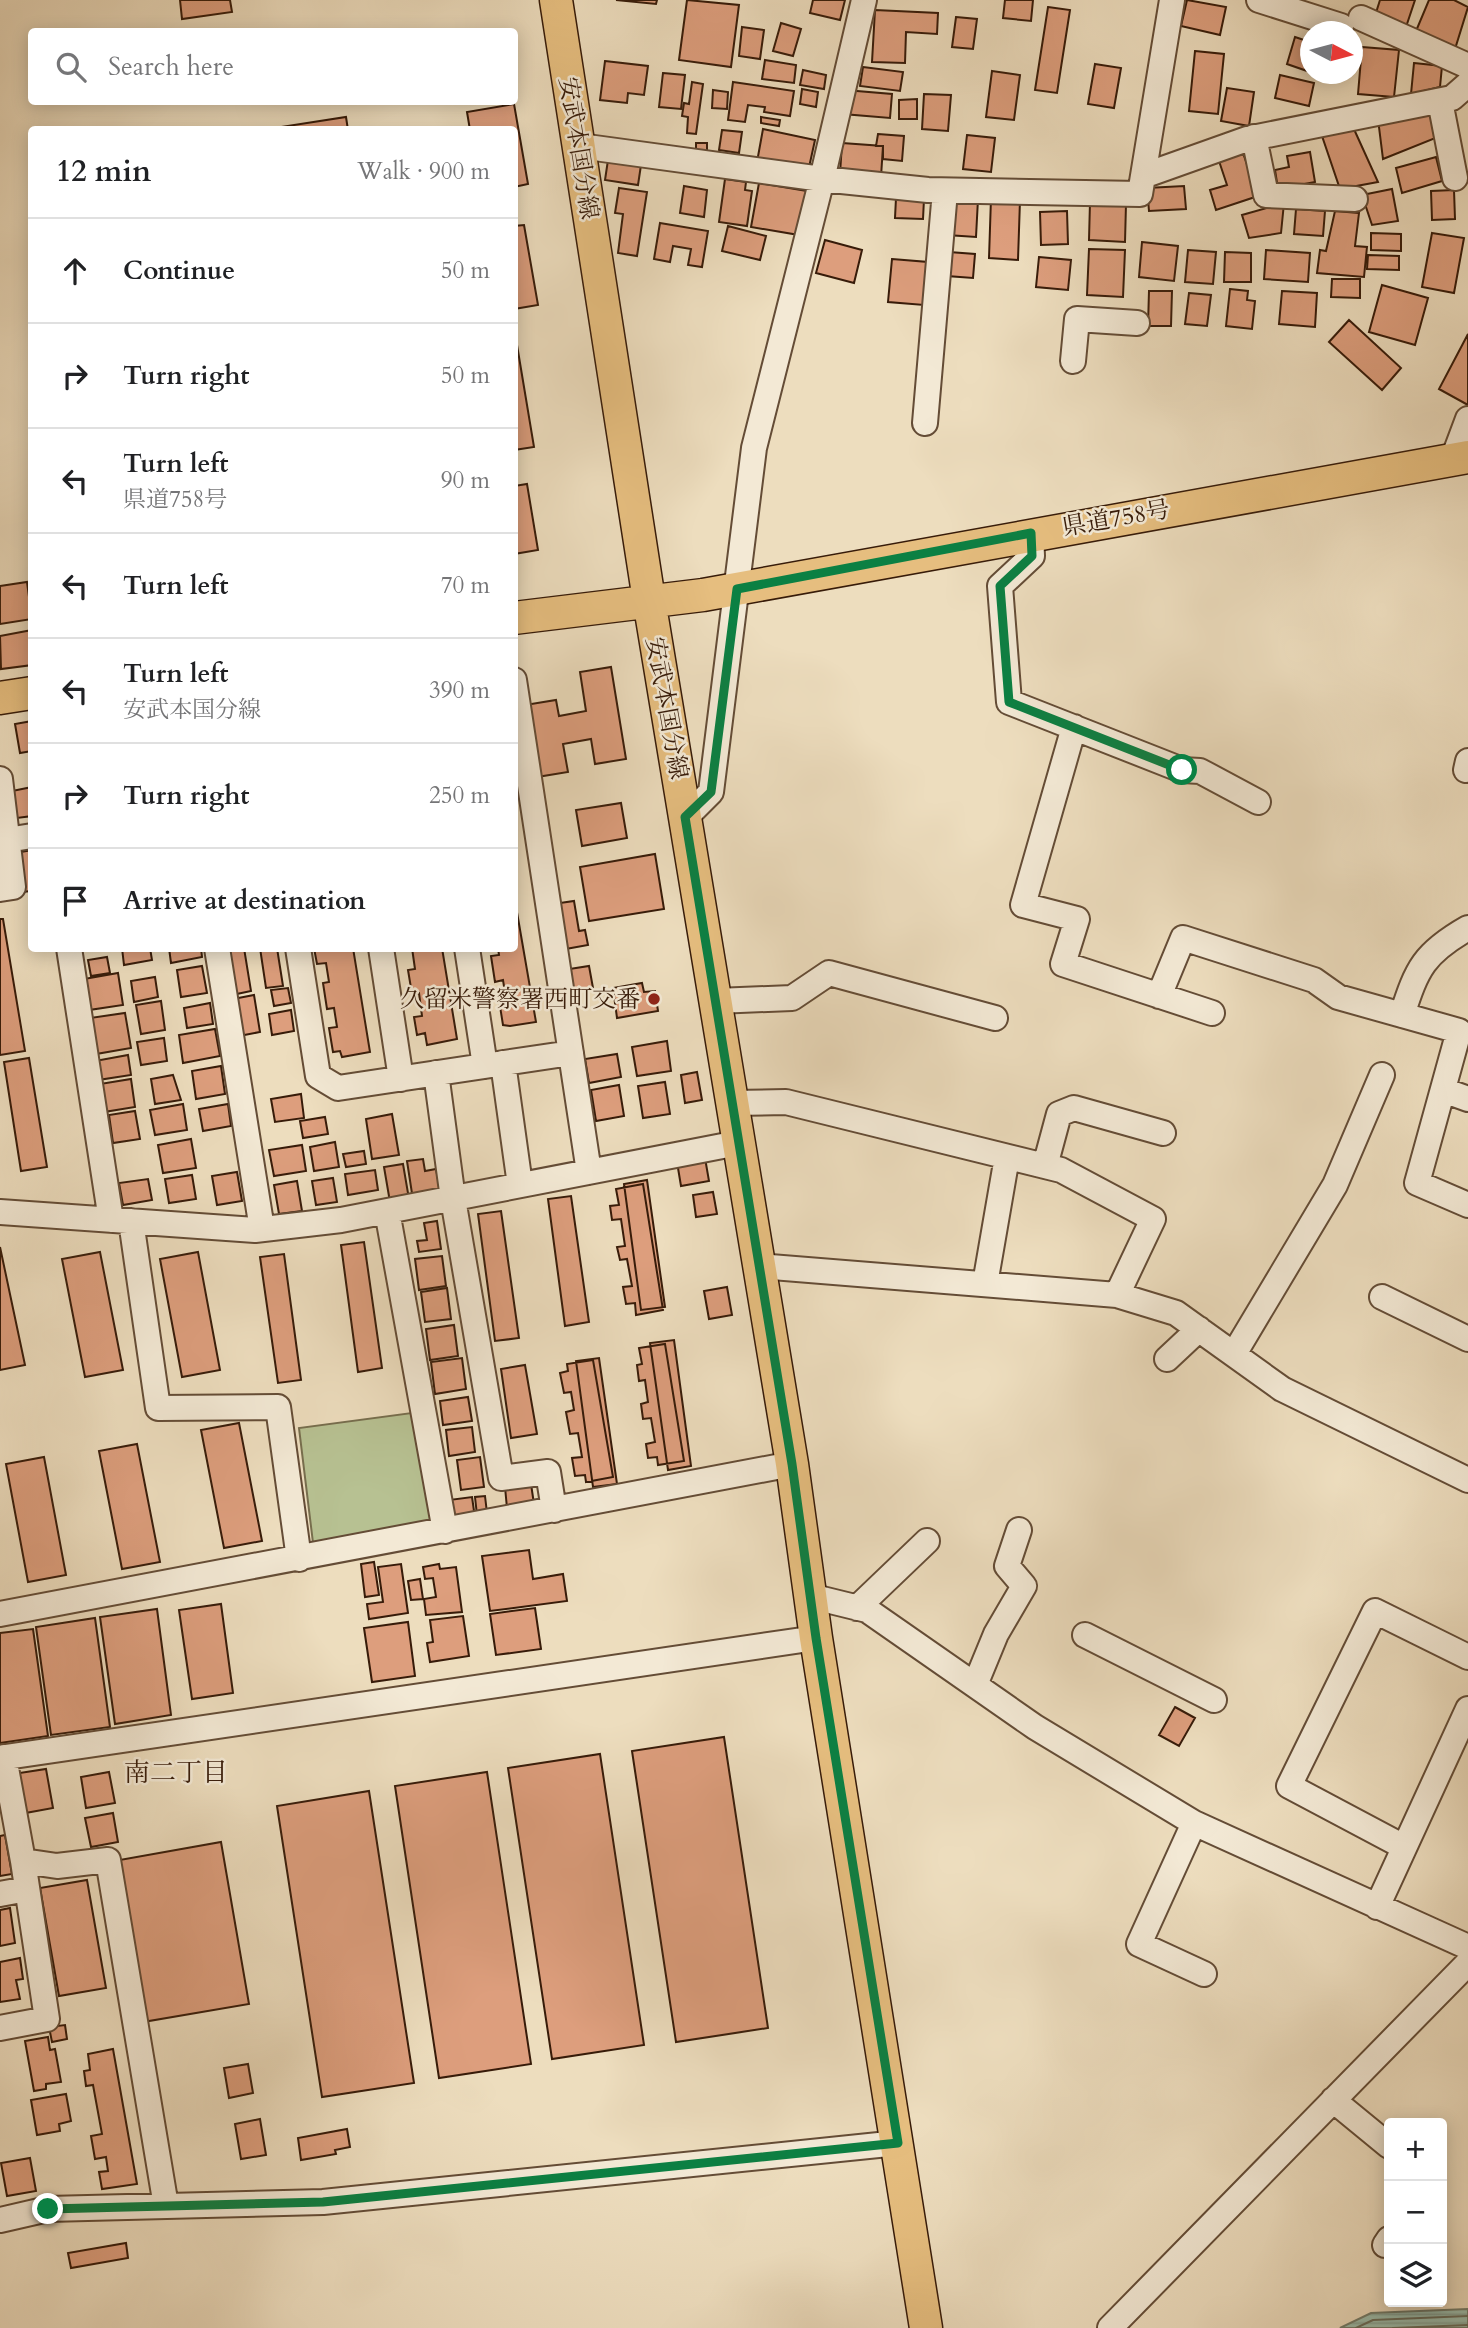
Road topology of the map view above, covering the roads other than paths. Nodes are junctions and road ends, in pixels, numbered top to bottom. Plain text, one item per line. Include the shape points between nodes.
1 (556, 0) edge
2 (863, 0) edge
3 (1172, 0) edge
4 (1259, 0) edge
5 (1468, 66) edge
6 (1468, 84) edge
7 (1440, 101) junction
8 (1254, 137) junction
9 (580, 146) junction
10 (1143, 176) junction
11 (1455, 178) dead end
12 (822, 179) junction
13 (945, 191) junction
14 (1355, 199) dead end
15 (1136, 323) dead end
16 (1073, 361) dead end
17 (1468, 419) edge
18 (925, 424) dead end
19 (1461, 458) edge
20 (1031, 533) junction
21 (737, 589) junction
22 (649, 600) junction
23 (518, 617) edge
24 (28, 694) edge
25 (0, 698) edge
26 (518, 713) edge
27 (1073, 727) junction
28 (0, 779) edge
29 (1258, 802) dead end
30 (685, 817) junction
31 (19, 838) edge
32 (0, 889) edge
33 (1468, 928) edge
34 (70, 952) edge
35 (217, 952) edge
36 (299, 952) edge
37 (382, 952) edge
38 (468, 952) edge
39 (1159, 996) junction
40 (716, 1001) junction
41 (1212, 1013) dead end
42 (1402, 1015) junction
43 (995, 1017) dead end
44 (570, 1053) junction
45 (494, 1064) junction
46 (436, 1073) junction
47 (1382, 1075) dead end
48 (401, 1079) junction
49 (1443, 1090) junction
50 (1468, 1099) edge
51 (732, 1103) junction
52 (1163, 1133) dead end
53 (738, 1143) junction
54 (1007, 1157) junction
55 (1045, 1166) junction
56 (589, 1172) junction
57 (520, 1185) junction
58 (453, 1199) junction
59 (1468, 1205) edge
60 (387, 1211) junction
61 (0, 1212) edge
62 (121, 1221) junction
63 (262, 1229) junction
64 (759, 1266) junction
65 (985, 1284) junction
66 (1117, 1295) junction
67 (1382, 1297) dead end
68 (1199, 1329) junction
69 (1468, 1339) edge
70 (1234, 1354) junction
71 (1167, 1359) dead end
72 (792, 1464) junction
73 (1468, 1480) edge
74 (554, 1510) junction
75 (1020, 1530) dead end
76 (445, 1531) junction
77 (927, 1541) dead end
78 (299, 1559) junction
79 (810, 1596) junction
80 (857, 1608) junction
81 (0, 1614) edge
82 (1085, 1635) dead end
83 (816, 1638) junction
84 (1468, 1657) edge
85 (975, 1685) junction
86 (1214, 1700) dead end
87 (1468, 1709) edge
88 (2, 1758) edge
89 (1194, 1823) junction
90 (1404, 1847) junction
91 (23, 1861) junction
92 (27, 1889) junction
93 (0, 1894) edge
94 (1377, 1907) junction
95 (1468, 1947) edge
96 (1468, 1963) edge
97 (1204, 1974) dead end
98 (0, 2028) edge
99 (1333, 2100) junction
100 (1384, 2142) edge
101 (898, 2143) junction
102 (166, 2206) junction
103 (0, 2220) edge
104 (926, 2328) edge
105 (1110, 2328) edge

1 - 9 main road, 安武本国分線
2 - 12 street
3 - 10 street
4 - 5 street via 1351,22
6 - 7 street via 1452,98
7 - 8 street
7 - 11 street
8 - 10 street
8 - 14 street via 1266,195
9 - 12 street
9 - 22 main road, 安武本国分線
10 - 13 street via 1140,194
12 - 13 street
12 - 21 street via 754,448
13 - 18 street
15 - 16 street via 1077,320
17 - 19 street
19 - 20 main road, 県道758号
20 - 21 main road, 県道758号
20 - 27 street via 1032,556 1000,586 1009,702
21 - 22 main road, 県道758号
21 - 30 street via 711,792
22 - 23 main road, 県道758号
22 - 30 main road, 安武本国分線
24 - 25 main road
26 - 44 street
27 - 29 street via 1182,770 1200,771
27 - 39 street via 1023,905 1077,919 1063,964
28 - 31 street
30 - 40 main road, 安武本国分線
31 - 32 street via 13,887
33 - 42 street via 1441,943 1415,973
34 - 62 street
35 - 63 street
36 - 48 street via 318,1076 338,1088
37 - 48 street
38 - 45 street
39 - 41 street
39 - 42 street via 1183,938 1314,980 1338,997
40 - 43 street via 792,998 829,973
40 - 51 main road, 安武本国分線
42 - 49 street via 1459,1031
44 - 45 street
44 - 56 street
45 - 46 street
45 - 57 street
46 - 48 street
46 - 58 street
47 - 70 street via 1335,1185
49 - 50 street
49 - 59 street via 1417,1183
51 - 53 main road, 安武本国分線
51 - 54 street via 786,1102
52 - 55 street via 1074,1108 1059,1114
53 - 56 street
53 - 64 main road, 安武本国分線
54 - 55 street
54 - 65 street
55 - 66 street via 1153,1219
56 - 57 street
57 - 58 street
58 - 60 street
58 - 74 street via 501,1478 548,1472
60 - 63 street
60 - 76 street
61 - 62 street
62 - 63 street
62 - 78 street via 159,1408 278,1407
64 - 65 street
64 - 72 main road, 安武本国分線
65 - 66 street
66 - 68 street via 1177,1313
67 - 69 street
68 - 70 street
68 - 71 street
70 - 73 street via 1282,1389
72 - 74 street
72 - 79 main road, 安武本国分線
74 - 76 street
75 - 85 street via 1007,1566 1024,1586 996,1634
76 - 78 street
77 - 80 street
78 - 81 street
79 - 80 street
79 - 83 main road, 安武本国分線
80 - 85 street via 867,1610
82 - 86 street
83 - 88 street
83 - 101 main road, 安武本国分線
84 - 90 street via 1375,1611 1290,1786
85 - 89 street via 1035,1727
87 - 90 street
88 - 91 street
89 - 94 street
89 - 97 street via 1139,1944
90 - 94 street
91 - 92 street
91 - 102 street via 57,1866 108,1860
92 - 93 street
92 - 98 street via 47,2019
94 - 95 street
96 - 99 street
99 - 100 street
99 - 105 street
101 - 102 street via 323,2202
101 - 104 main road, 安武本国分線
102 - 103 street via 48,2209

